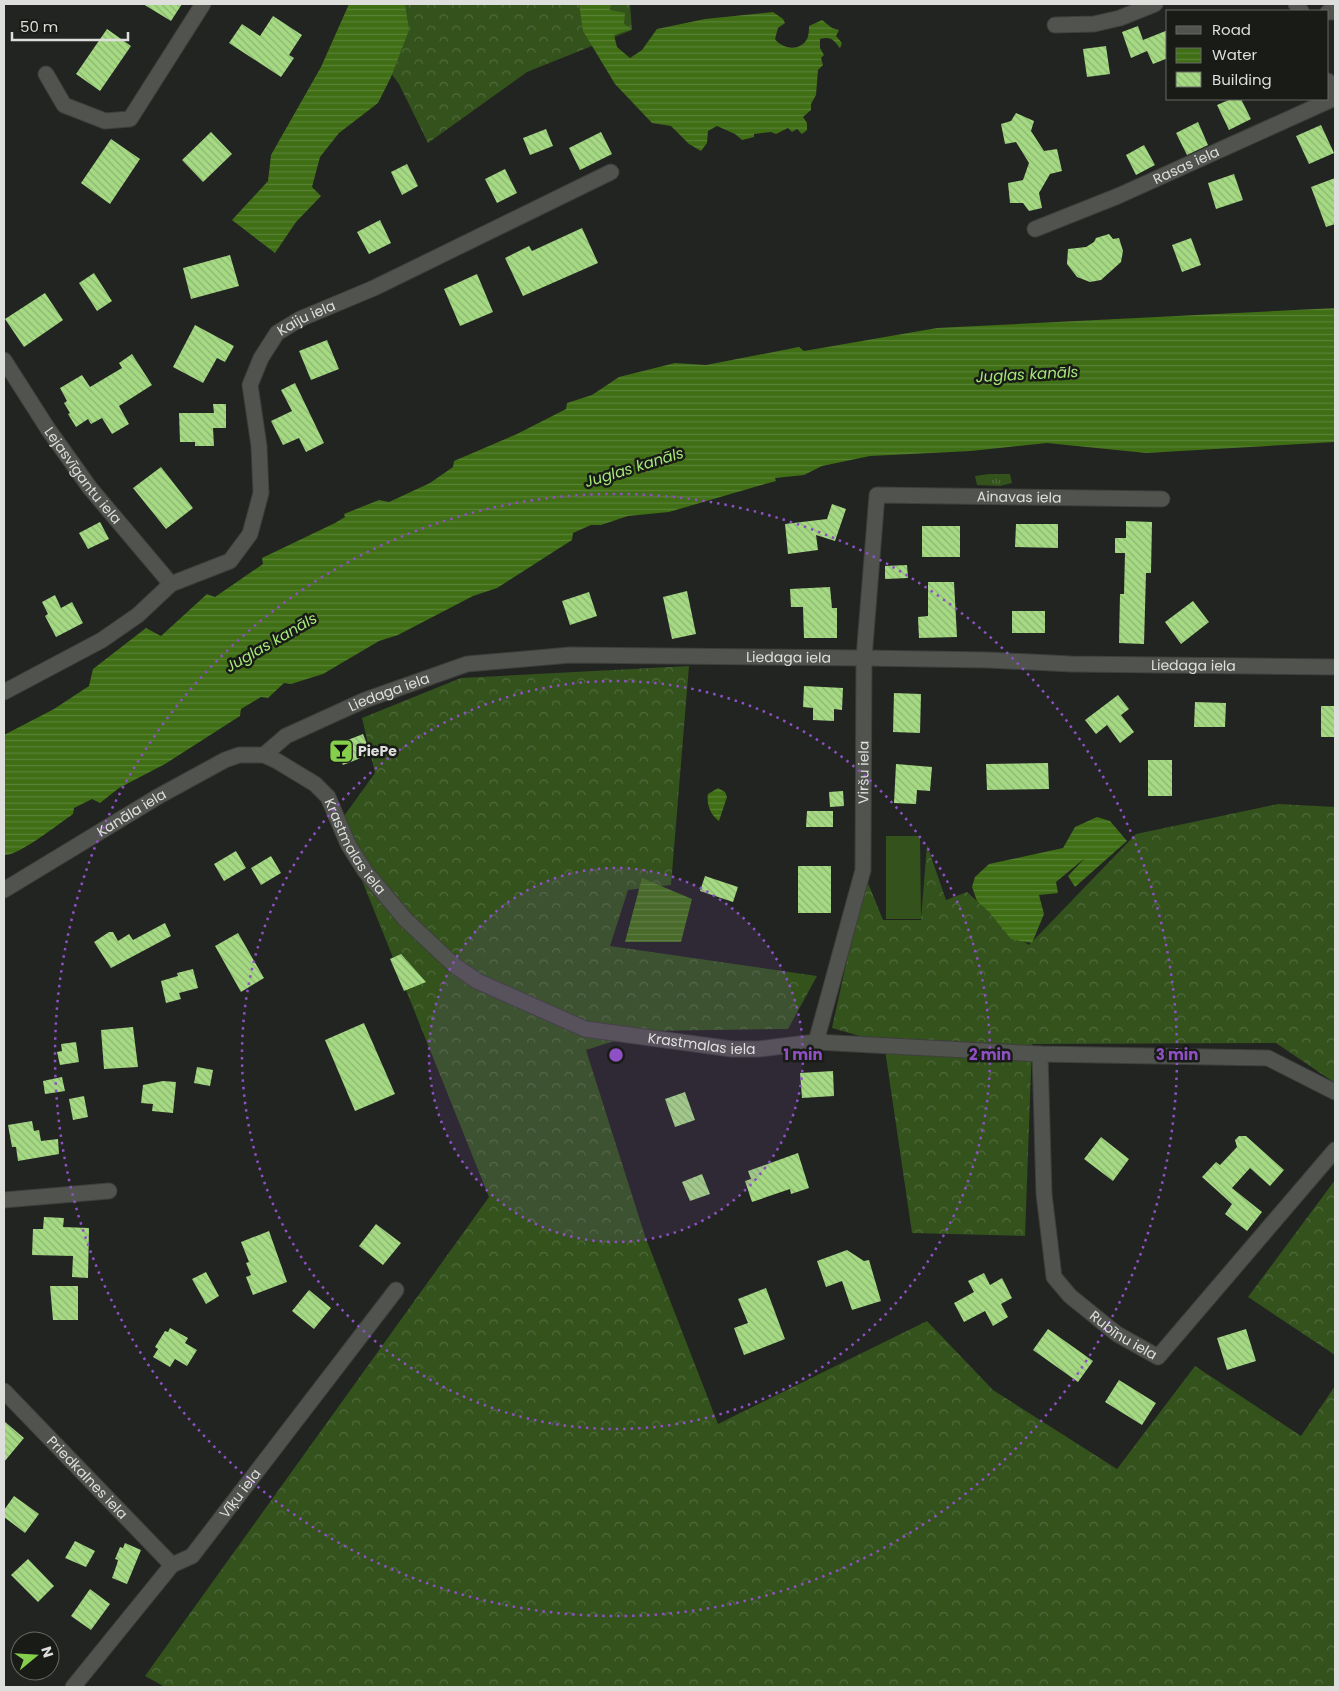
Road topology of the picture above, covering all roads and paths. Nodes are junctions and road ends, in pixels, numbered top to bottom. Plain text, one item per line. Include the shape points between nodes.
1 (203, 4) edge
2 (1155, 4) edge
3 (1055, 25) dead end
4 (46, 74) dead end
5 (1329, 84) edge
6 (1335, 99) edge
7 (611, 172) dead end
8 (1035, 229) dead end
9 (4, 360) edge
10 (876, 495) joint
11 (1162, 499) dead end
12 (172, 584) junction
13 (864, 658) junction
14 (1335, 667) edge
15 (4, 692) edge
16 (264, 755) junction
17 (4, 890) edge
18 (816, 1042) junction
19 (1040, 1054) junction
20 (1335, 1092) edge
21 (1335, 1150) edge
22 (109, 1191) dead end
23 (4, 1200) edge
24 (396, 1290) dead end
25 (4, 1391) edge
26 (172, 1565) junction
27 (73, 1687) edge

1 - 4 street via 130,119 104,121 64,105
2 - 3 street via 1094,24
5 - 6 street
6 - 8 street, Rasas iela via 1118,196
7 - 12 street, Kaiju iela via 374,288 300,319 277,333 261,358 250,385 259,446 261,493 250,534 230,561
9 - 12 street, Lejasvīgantu iela via 90,488
10 - 11 street, Ainavas iela
10 - 13 street, Viršu iela
12 - 15 street via 138,615 102,640
13 - 14 street, Liedaga iela
13 - 16 street, Liedaga iela via 570,656 467,664 365,700 286,736
13 - 18 street, Viršu iela via 863,870
16 - 17 street, Kanāla iela via 245,754 225,760
16 - 18 street, Krastmalas iela via 315,784 328,797 348,844 365,871 405,919 454,965 477,981 585,1029 732,1049
18 - 19 street, Krastmalas iela
19 - 20 street, Krastmalas iela via 1268,1058
19 - 21 street, Rubīnu iela via 1044,1194 1054,1277 1070,1296 1117,1334 1158,1357
22 - 23 street
24 - 26 street, Vīķu iela via 192,1556
25 - 26 street, Priedkalnes iela
26 - 27 street, Vīķu iela

